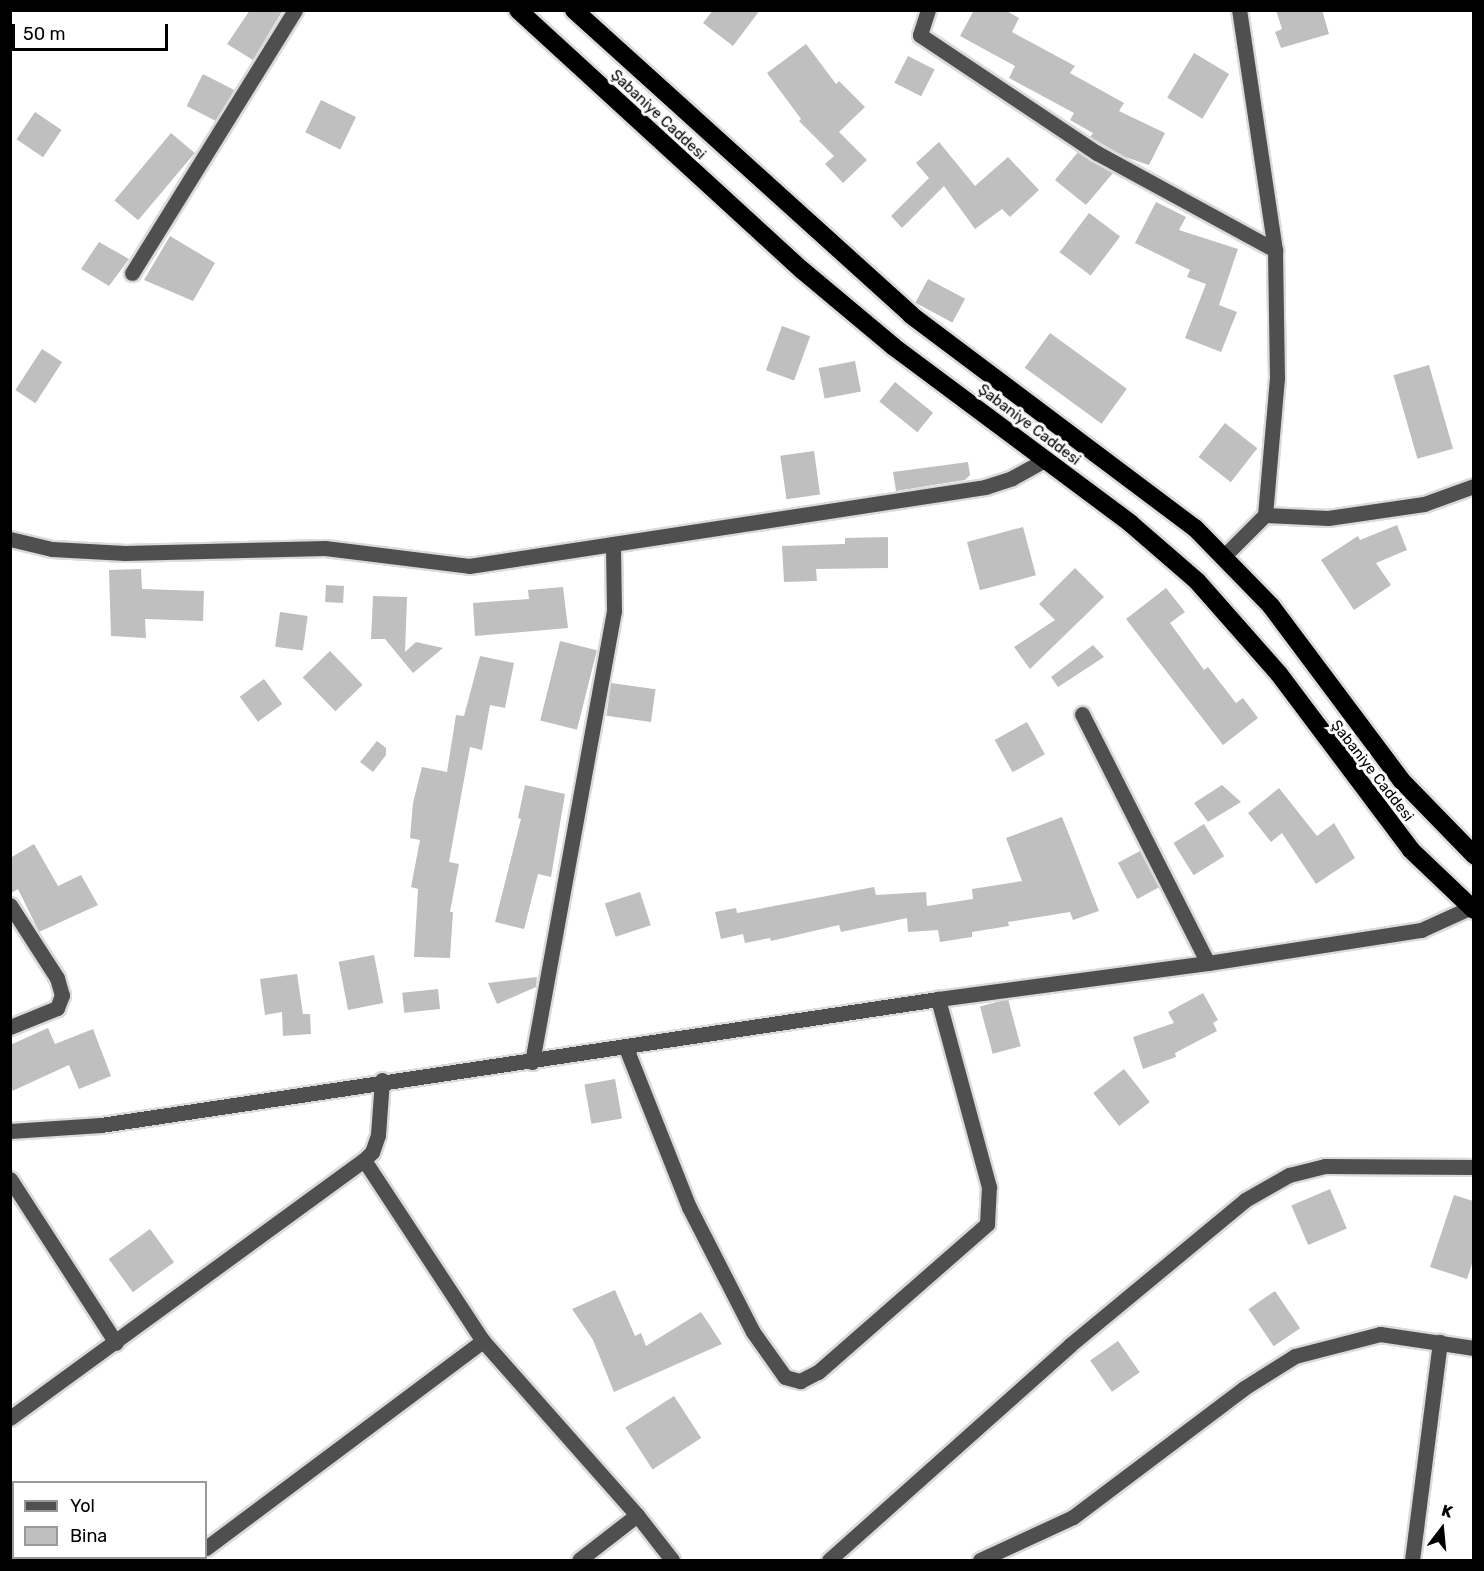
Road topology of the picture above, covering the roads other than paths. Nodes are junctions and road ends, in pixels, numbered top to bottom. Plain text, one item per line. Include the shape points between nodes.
1 (295, 10) edge
2 (518, 10) edge
3 (574, 10) edge
4 (928, 10) edge
5 (1239, 10) edge
6 (1275, 250) junction
7 (132, 273) dead end
8 (1045, 460) junction
9 (1473, 486) edge
10 (1265, 515) junction
11 (10, 539) edge
12 (613, 544) junction
13 (1223, 557) junction
14 (1082, 714) dead end
15 (1473, 855) edge
16 (10, 905) edge
17 (1473, 908) edge
18 (1208, 963) junction
19 (938, 999) junction
20 (10, 1026) edge
21 (626, 1048) junction
22 (532, 1062) junction
23 (382, 1080) junction
24 (10, 1131) edge
25 (364, 1160) junction
26 (1473, 1167) edge
27 (10, 1179) edge
28 (483, 1341) junction
29 (1440, 1342) junction
30 (116, 1343) junction
31 (1473, 1348) edge
32 (10, 1418) edge
33 (637, 1515) junction
34 (207, 1547) edge
35 (579, 1560) edge
36 (672, 1560) edge
37 (829, 1560) edge
38 (980, 1560) edge
39 (1412, 1560) edge

1 - 7 street
2 - 8 highway, Şabaniye Caddesi via 802,270 894,347
3 - 13 highway via 911,315 1171,507
4 - 6 street via 920,35 1097,153
5 - 6 street
6 - 10 street via 1277,378
8 - 12 street via 985,487
8 - 17 highway, Şabaniye Caddesi via 1161,547 1246,633 1411,850
9 - 10 street via 1424,504 1328,518
10 - 13 street
11 - 12 street via 52,549 125,553 326,548 469,566
12 - 22 street via 614,611
13 - 15 highway via 1290,631 1401,780
14 - 18 street
16 - 20 street via 57,978 62,995 57,1008
17 - 18 street via 1421,930
18 - 19 street
19 - 21 street
19 - 21 street via 989,1187 987,1224 818,1372 800,1381 785,1377 753,1332 688,1208
21 - 22 street
22 - 23 street
23 - 24 street via 101,1125
23 - 25 street via 378,1135 372,1152
25 - 28 street
25 - 30 street
26 - 37 street via 1325,1166 1289,1174 1245,1200 1070,1346
27 - 30 street
28 - 33 street
28 - 34 street
29 - 31 street
29 - 38 street via 1380,1334 1296,1356 1244,1388 1073,1517
29 - 39 street
30 - 32 street
33 - 35 street
33 - 36 street

